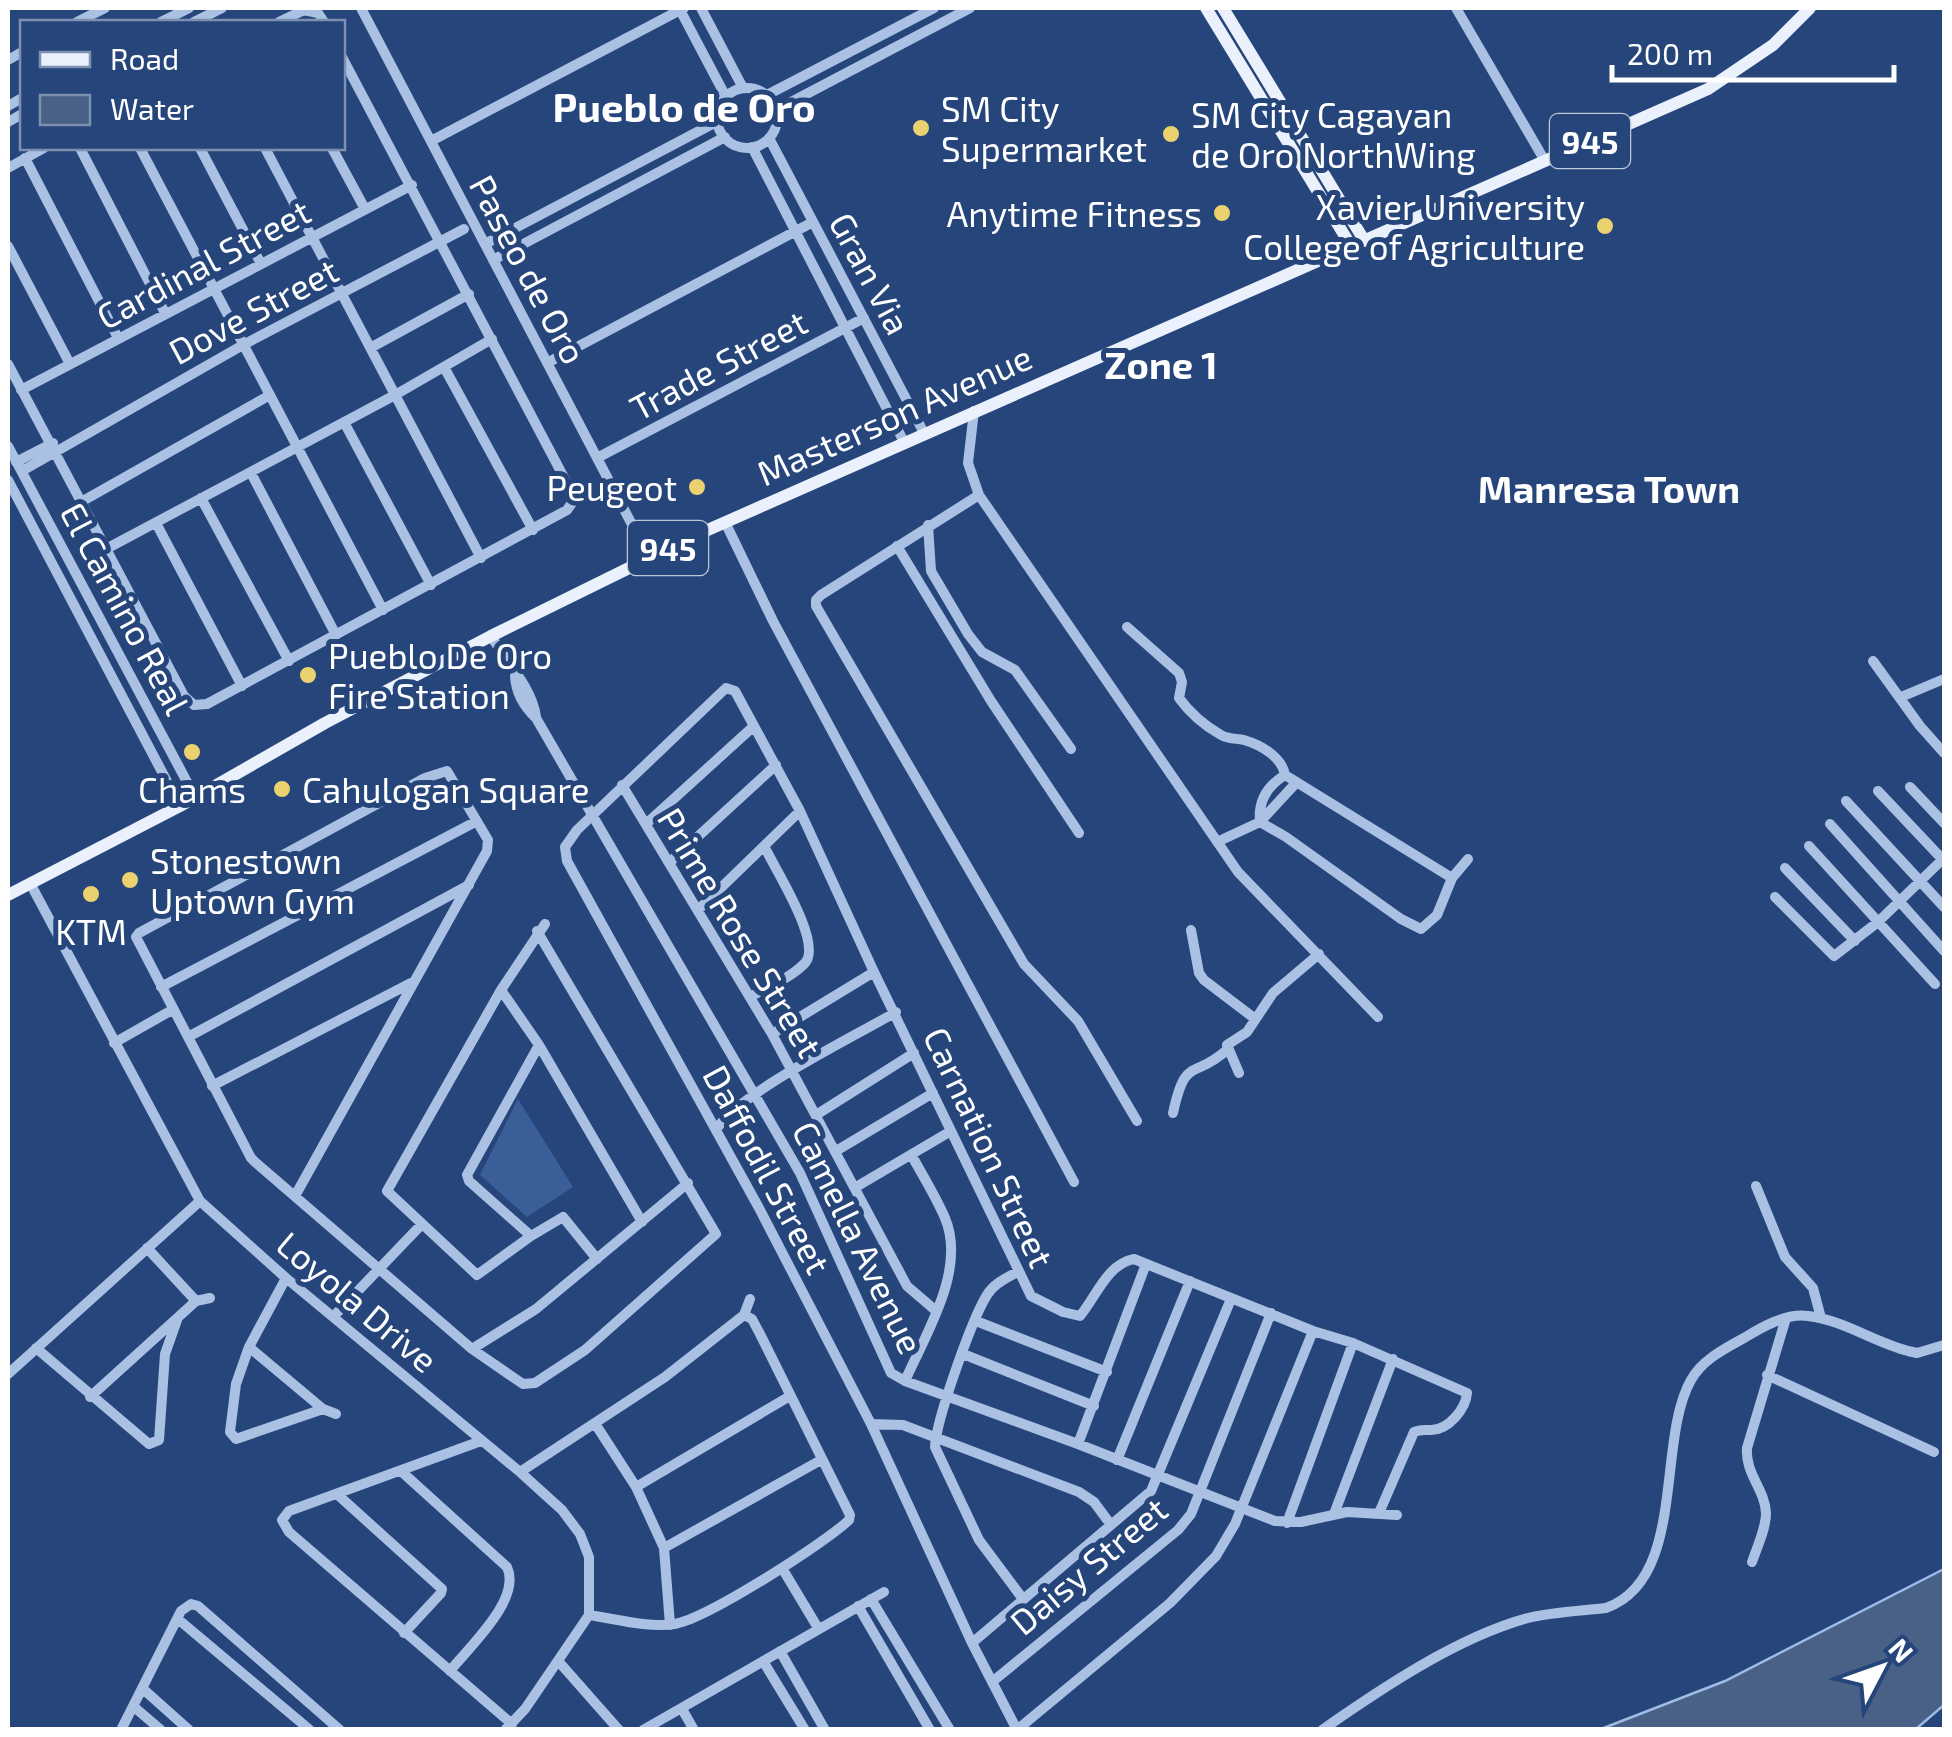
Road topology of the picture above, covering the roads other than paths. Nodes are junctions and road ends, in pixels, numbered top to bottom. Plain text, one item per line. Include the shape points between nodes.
1 (106, 8) edge
2 (191, 8) edge
3 (361, 8) edge
4 (681, 8) edge
5 (700, 8) edge
6 (934, 8) edge
7 (970, 8) edge
8 (1206, 8) edge
9 (1223, 8) edge
10 (1456, 8) edge
11 (1810, 8) edge
12 (312, 10) edge
13 (83, 18) edge
14 (164, 20) edge
15 (283, 20) edge
16 (345, 62) edge
17 (743, 88) junction
18 (767, 95) junction
19 (726, 97) junction
20 (776, 110) junction
21 (718, 121) junction
22 (725, 137) junction
23 (769, 138) junction
24 (431, 141) junction
25 (752, 147) junction
26 (40, 150) edge
27 (81, 150) edge
28 (141, 150) edge
29 (201, 150) edge
30 (266, 150) edge
31 (333, 150) edge
32 (26, 158) junction
33 (1545, 160) junction
34 (8, 168) edge
35 (412, 185) junction
36 (365, 209) junction
37 (813, 222) junction
38 (464, 229) dead end
39 (795, 232) junction
40 (311, 237) junction
41 (442, 242) junction
42 (1357, 243) junction
43 (485, 244) junction
44 (8, 246) edge
45 (494, 260) junction
46 (260, 262) junction
47 (214, 287) junction
48 (342, 294) junction
49 (469, 294) junction
50 (165, 313) junction
51 (864, 318) junction
52 (845, 328) junction
53 (118, 338) junction
54 (492, 339) junction
55 (243, 345) junction
56 (372, 347) junction
57 (548, 363) junction
58 (8, 364) edge
59 (70, 364) junction
60 (444, 367) junction
61 (21, 390) junction
62 (270, 395) junction
63 (395, 395) junction
64 (974, 411) junction
65 (344, 422) junction
66 (924, 433) junction
67 (904, 442) junction
68 (8, 446) edge
69 (297, 447) junction
70 (53, 448) junction
71 (598, 458) junction
72 (19, 467) junction
73 (250, 473) junction
74 (8, 480) edge
75 (979, 495) junction
76 (201, 498) junction
77 (81, 502) junction
78 (724, 522) junction
79 (156, 523) junction
80 (928, 525) junction
81 (533, 530) junction
82 (897, 546) junction
83 (106, 550) junction
84 (649, 557) junction
85 (481, 558) junction
86 (430, 585) junction
87 (383, 610) junction
88 (1127, 628) dead end
89 (336, 635) junction
90 (491, 636) junction
91 (288, 660) junction
92 (1874, 661) dead end
93 (1944, 680) edge
94 (242, 686) junction
95 (729, 687) joint
96 (1901, 698) junction
97 (754, 726) junction
98 (1072, 748) dead end
99 (1944, 753) edge
100 (776, 766) junction
101 (1285, 775) junction
102 (1296, 784) junction
103 (622, 786) junction
104 (1910, 787) dead end
105 (1878, 791) dead end
106 (195, 797) junction
107 (1846, 801) dead end
108 (180, 806) junction
109 (800, 811) junction
110 (593, 812) junction
111 (477, 821) junction
112 (1260, 822) junction
113 (1944, 823) edge
114 (646, 824) junction
115 (1830, 824) dead end
116 (1079, 833) dead end
117 (1217, 842) junction
118 (764, 846) junction
119 (1809, 846) dead end
120 (1468, 859) dead end
121 (1944, 859) edge
122 (670, 863) junction
123 (1785, 868) dead end
124 (1452, 878) junction
125 (1920, 881) junction
126 (30, 883) junction
127 (470, 885) junction
128 (8, 894) edge
129 (1775, 898) dead end
130 (1899, 901) junction
131 (1944, 908) edge
132 (698, 910) junction
133 (1878, 922) junction
134 (1191, 930) dead end
135 (1855, 941) junction
136 (1944, 951) edge
137 (1318, 954) junction
138 (874, 972) junction
139 (412, 982) junction
140 (1935, 984) dead end
141 (161, 987) junction
142 (501, 990) junction
143 (750, 997) junction
144 (172, 1010) junction
145 (896, 1012) junction
146 (1378, 1017) dead end
147 (1254, 1018) junction
148 (772, 1034) junction
149 (188, 1037) junction
150 (114, 1044) junction
151 (539, 1045) junction
152 (1228, 1049) junction
153 (914, 1053) junction
154 (793, 1072) junction
155 (1239, 1073) dead end
156 (212, 1086) junction
157 (933, 1093) junction
158 (755, 1094) junction
159 (1174, 1112) dead end
160 (816, 1115) junction
161 (1137, 1121) dead end
162 (716, 1130) junction
163 (951, 1130) junction
164 (836, 1151) junction
165 (912, 1156) junction
166 (1074, 1182) dead end
167 (688, 1184) junction
168 (1756, 1186) dead end
169 (856, 1187) junction
170 (295, 1196) junction
171 (200, 1201) junction
172 (642, 1222) junction
173 (422, 1224) junction
174 (531, 1236) junction
175 (147, 1248) junction
176 (597, 1260) junction
177 (1146, 1264) junction
178 (378, 1268) junction
179 (1019, 1272) junction
180 (286, 1278) junction
181 (1190, 1281) junction
182 (210, 1298) dead end
183 (750, 1299) dead end
184 (1231, 1299) junction
185 (196, 1302) junction
186 (935, 1310) junction
187 (1271, 1312) junction
188 (744, 1315) junction
189 (333, 1317) junction
190 (1786, 1318) junction
191 (1821, 1318) junction
192 (177, 1320) junction
193 (976, 1322) junction
194 (1313, 1331) junction
195 (1353, 1343) junction
196 (1944, 1345) edge
197 (250, 1347) junction
198 (36, 1348) junction
199 (472, 1348) junction
200 (964, 1354) junction
201 (1393, 1359) junction
202 (1107, 1372) junction
203 (8, 1374) edge
204 (1767, 1376) junction
205 (905, 1382) junction
206 (790, 1396) junction
207 (948, 1396) junction
208 (90, 1397) junction
209 (1094, 1406) junction
210 (323, 1409) junction
211 (336, 1414) dead end
212 (871, 1424) junction
213 (596, 1425) junction
214 (935, 1436) junction
215 (481, 1441) junction
216 (1078, 1444) junction
217 (1934, 1452) dead end
218 (820, 1460) junction
219 (1116, 1460) junction
220 (402, 1472) junction
221 (520, 1472) junction
222 (1158, 1477) junction
223 (636, 1486) junction
224 (1201, 1494) junction
225 (338, 1495) junction
226 (1240, 1510) junction
227 (1379, 1513) junction
228 (1334, 1514) junction
229 (1397, 1514) dead end
230 (1287, 1523) junction
231 (1111, 1525) junction
232 (664, 1548) junction
233 (1752, 1562) dead end
234 (782, 1568) junction
235 (884, 1592) dead end
236 (871, 1599) junction
237 (1023, 1599) junction
238 (858, 1606) junction
239 (589, 1615) junction
240 (178, 1620) junction
241 (670, 1625) junction
242 (818, 1628) junction
243 (404, 1632) junction
244 (972, 1643) junction
245 (780, 1651) junction
246 (763, 1661) junction
247 (559, 1662) junction
248 (450, 1671) junction
249 (992, 1682) junction
250 (142, 1688) junction
251 (134, 1706) junction
252 (682, 1709) junction
253 (667, 1718) junction
254 (509, 1726) edge
255 (121, 1730) edge
256 (161, 1730) edge
257 (189, 1730) edge
258 (310, 1730) edge
259 (340, 1730) edge
260 (620, 1730) edge
261 (643, 1730) edge
262 (674, 1730) edge
263 (694, 1730) edge
264 (805, 1730) edge
265 (825, 1730) edge
266 (930, 1730) edge
267 (950, 1730) edge
268 (1017, 1730) edge
269 (1322, 1730) edge

1 - 13 street
2 - 14 street
3 - 24 street, Paseo de Oro
4 - 19 street
4 - 24 street
5 - 17 street
6 - 18 street
7 - 20 street
8 - 42 main road
9 - 42 main road
10 - 33 street
11 - 33 main road, Masterson Avenue / 945 via 1772,45 1708,89
12 - 15 street
16 - 35 street
17 - 18 street
17 - 19 street
18 - 20 street
19 - 21 street
20 - 23 street
21 - 22 street
21 - 43 street
22 - 25 street
22 - 45 street
23 - 25 street
23 - 37 street, Gran Via
24 - 43 street, Paseo de Oro
25 - 39 street, Gran Via
26 - 32 street
27 - 50 street
28 - 47 street
29 - 46 street
30 - 40 street
31 - 36 street
32 - 34 street
32 - 53 street
33 - 42 main road, Masterson Avenue / 945
35 - 36 street, Cardinal Street
35 - 41 street
36 - 40 street, Cardinal Street
37 - 39 street
37 - 51 street, Gran Via
38 - 41 street, Dove Street
39 - 52 street, Gran Via
39 - 57 street
40 - 46 street, Cardinal Street
40 - 48 street
41 - 48 street, Dove Street
41 - 49 street
42 - 64 main road, Masterson Avenue / 945
43 - 45 street, Paseo de Oro
44 - 59 street
45 - 57 street, Paseo de Oro
46 - 47 street, Cardinal Street
47 - 50 street, Cardinal Street
47 - 55 street
48 - 55 street, Dove Street
48 - 56 street
49 - 54 street
49 - 56 street
50 - 53 street, Cardinal Street
51 - 52 street, Trade Street
51 - 66 street, Gran Via
52 - 67 street, Gran Via
52 - 71 street, Trade Street
53 - 59 street, Cardinal Street
54 - 60 street
54 - 81 street via 570,487 572,503
55 - 62 street
55 - 70 street, Dove Street
56 - 63 street
57 - 71 street, Paseo de Oro
58 - 61 street
59 - 61 street, Cardinal Street
60 - 63 street
60 - 81 street
61 - 70 street
62 - 69 street
62 - 77 street
63 - 65 street
63 - 85 street
64 - 66 main road, Masterson Avenue / 945
64 - 75 street via 968,462
65 - 69 street
65 - 86 street
66 - 67 main road, Masterson Avenue / 945
67 - 78 main road, Masterson Avenue / 945
68 - 72 street, El Camino Real
69 - 73 street
69 - 87 street
70 - 72 street, Dove Street
70 - 77 street
71 - 84 street, Paseo de Oro
72 - 106 street, El Camino Real
73 - 76 street
73 - 89 street
74 - 108 street, El Camino Real
75 - 80 street
75 - 117 street
76 - 79 street
76 - 91 street
77 - 83 street
78 - 84 main road, Masterson Avenue / 945
78 - 166 street
79 - 83 street
79 - 94 street
80 - 82 street
80 - 98 street via 931,571 968,634 982,652 1015,670
81 - 85 street
82 - 116 street
82 - 161 street via 821,595 816,606 1028,970 1078,1020
83 - 94 street via 184,696 194,705 207,704
84 - 90 main road, Masterson Avenue / 945
85 - 86 street
86 - 87 street
87 - 89 street
88 - 101 street via 1178,671 1179,698 1195,716 1226,738 1274,755
89 - 91 street
90 - 106 main road, Masterson Avenue / 945
90 - 110 street, Camella Avenue via 527,709
91 - 94 street
92 - 96 street
93 - 96 street
95 - 97 street, Carnation Street
95 - 103 street, Daffodil Street
96 - 99 street
97 - 100 street, Carnation Street
97 - 114 street
100 - 109 street, Carnation Street
100 - 122 street
101 - 102 street
101 - 112 street via 1267,791
102 - 112 street
102 - 124 street
103 - 110 street, Daffodil Street
103 - 114 street, Prime Rose Street
104 - 113 street
105 - 121 street
106 - 108 main road, Masterson Avenue / 945
107 - 125 street
108 - 126 main road, Masterson Avenue / 945
109 - 118 street
109 - 138 street, Carnation Street
110 - 158 street, Camella Avenue
110 - 162 street, Daffodil Street via 565,847 572,872
111 - 127 street via 487,851
111 - 141 street
111 - 141 street via 447,772 425,778 139,932 136,940
112 - 117 street
112 - 124 street via 1418,928 1437,915
114 - 122 street, Prime Rose Street
115 - 130 street
117 - 137 street
118 - 132 street
118 - 143 street via 811,951 804,964
119 - 133 street
120 - 124 street
121 - 125 street
122 - 132 street, Prime Rose Street
123 - 135 street
125 - 130 street
125 - 131 street
126 - 128 main road, Masterson Avenue / 945
126 - 150 street, Loyola Drive
127 - 139 street
127 - 149 street
129 - 135 street via 1829,954
130 - 133 street
130 - 136 street
132 - 143 street, Prime Rose Street
133 - 135 street
133 - 140 street
134 - 147 street via 1204,980
137 - 146 street
137 - 147 street
138 - 145 street, Carnation Street
138 - 148 street
139 - 156 street
139 - 170 street
141 - 144 street
142 - 151 street
142 - 167 street via 541,927
142 - 173 street via 388,1188
143 - 148 street, Prime Rose Street
144 - 149 street
144 - 150 street
145 - 153 street, Carnation Street
145 - 154 street
147 - 152 street
148 - 154 street, Prime Rose Street
149 - 156 street
150 - 171 street, Loyola Drive
151 - 172 street
151 - 174 street via 468,1175 468,1182
152 - 155 street
152 - 159 street via 1187,1073
153 - 157 street, Carnation Street
153 - 160 street
154 - 158 street
154 - 160 street, Prime Rose Street
156 - 170 street via 252,1160
157 - 163 street, Carnation Street
157 - 164 street
158 - 162 street
158 - 205 street, Camella Avenue via 800,1173 886,1366
160 - 164 street, Prime Rose Street
162 - 212 street, Daffodil Street
163 - 165 street
163 - 179 street, Carnation Street
164 - 169 street, Prime Rose Street
165 - 169 street
165 - 186 street via 950,1238 949,1272
167 - 172 street
167 - 199 street via 716,1234 585,1350 528,1384
168 - 191 street via 1784,1257 1813,1288
169 - 186 street, Prime Rose Street via 907,1286
170 - 178 street
171 - 175 street
171 - 180 street, Loyola Drive
172 - 176 street
173 - 174 street via 477,1275
173 - 178 street
174 - 176 street via 563,1217
175 - 185 street
175 - 198 street
176 - 199 street
177 - 179 street, Carnation Street via 1126,1260 1078,1317 1032,1296
177 - 181 street
177 - 202 street
178 - 189 street
178 - 199 street
179 - 193 street via 991,1290
180 - 189 street, Loyola Drive
180 - 197 street
181 - 184 street
181 - 219 street
182 - 185 street
183 - 188 street
184 - 187 street
184 - 222 street
185 - 192 street
186 - 205 street
187 - 194 street
187 - 224 street, Daisy Street
188 - 206 street
188 - 213 street
189 - 215 street, Loyola Drive
190 - 191 street
190 - 204 street
190 - 269 street via 1713,1357 1690,1382 1656,1551 1623,1597 1606,1608 1502,1628 1434,1660
191 - 196 street via 1917,1353
192 - 208 street
192 - 208 street via 164,1354 159,1440 148,1444
193 - 200 street
193 - 202 street
194 - 195 street
194 - 226 street
195 - 201 street
195 - 230 street
197 - 210 street
197 - 210 street via 236,1384 230,1432 236,1439
198 - 203 street
198 - 208 street
200 - 207 street
200 - 209 street
201 - 227 street via 1467,1393 1451,1421 1414,1432
201 - 228 street
202 - 209 street
204 - 217 street
204 - 233 street via 1746,1456 1766,1514
205 - 207 street, Camella Avenue
206 - 218 street
206 - 223 street
207 - 214 street
207 - 216 street, Camella Avenue
209 - 216 street
210 - 211 street
212 - 214 street via 894,1423
212 - 244 street, Daffodil Street
213 - 221 street
213 - 223 street
214 - 231 street via 1079,1492
214 - 237 street via 973,1530
215 - 220 street
215 - 221 street, Loyola Drive
216 - 219 street, Camella Avenue
218 - 232 street
218 - 234 street via 849,1520
219 - 222 street, Camella Avenue
220 - 225 street
220 - 248 street via 512,1576 507,1600
221 - 239 street, Loyola Drive via 562,1510 585,1544
222 - 224 street, Camella Avenue
222 - 231 street
223 - 232 street
224 - 226 street, Camella Avenue
224 - 249 street, Daisy Street via 1178,1530
225 - 243 street via 442,1589
225 - 243 street via 289,1510 282,1520
226 - 230 street, Camella Avenue
226 - 268 street via 1202,1572
227 - 228 street, Camella Avenue
227 - 229 street, Camella Avenue
228 - 230 street, Camella Avenue
231 - 237 street
232 - 241 street
234 - 241 street
234 - 242 street
235 - 236 street
236 - 238 street
236 - 267 street
237 - 244 street
238 - 242 street
238 - 266 street
239 - 241 street
239 - 247 street
240 - 250 street
240 - 258 street
240 - 259 street via 186,1606 198,1606
242 - 245 street
243 - 248 street
244 - 249 street, Daffodil Street
245 - 246 street
245 - 265 street
246 - 252 street
246 - 264 street
247 - 254 street
247 - 260 street
248 - 254 street
249 - 268 street, Daffodil Street
250 - 251 street
250 - 257 street
251 - 255 street
251 - 256 street
252 - 253 street
252 - 263 street
253 - 261 street
253 - 262 street

